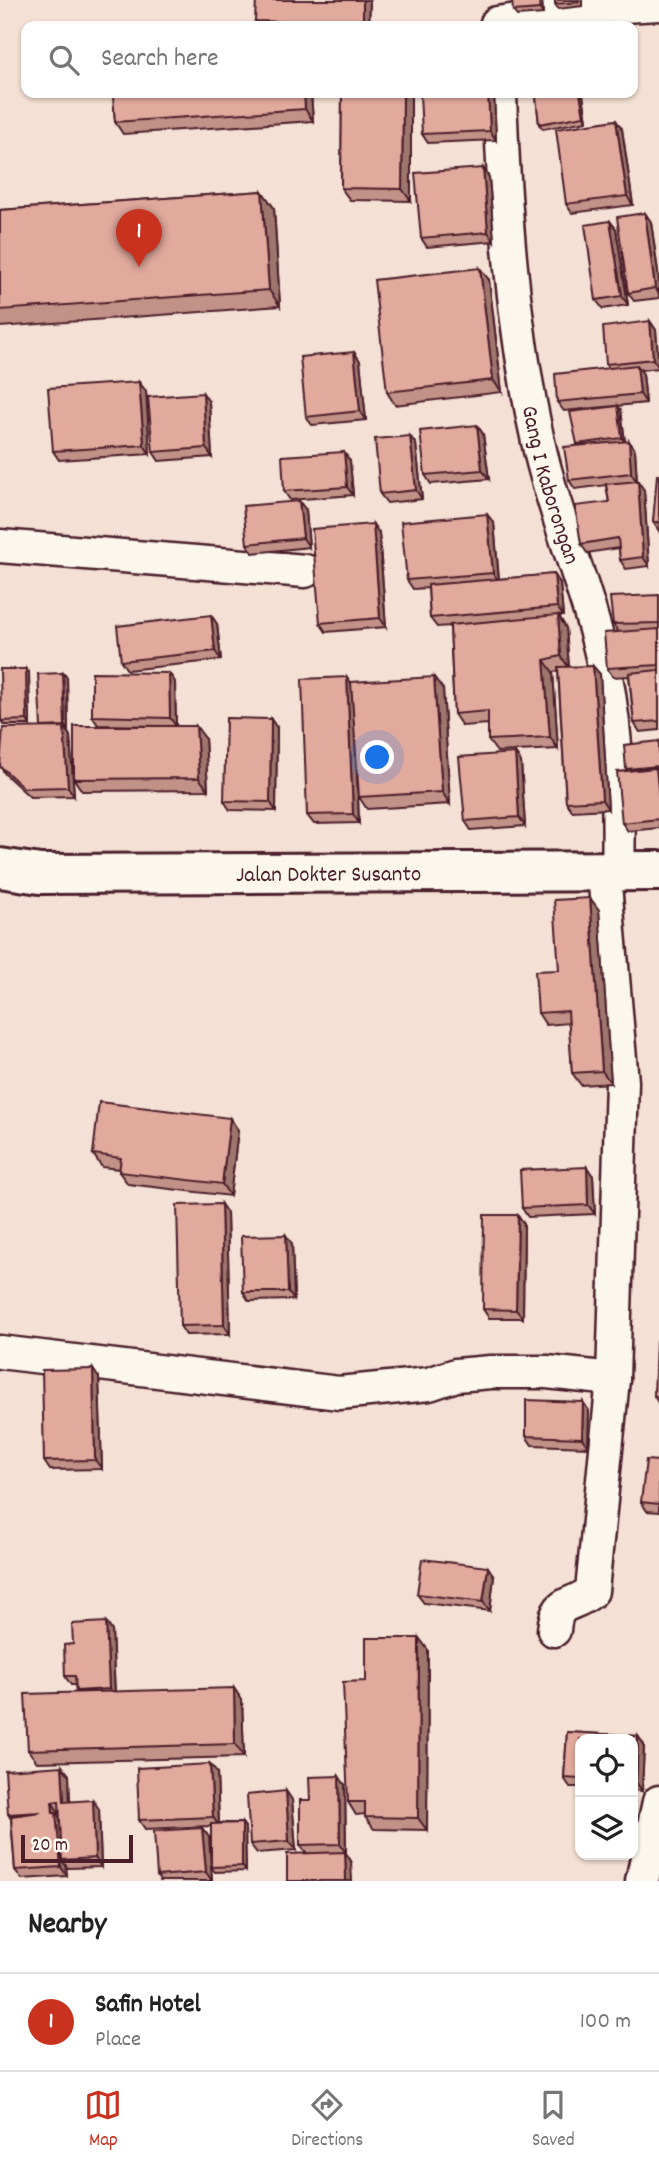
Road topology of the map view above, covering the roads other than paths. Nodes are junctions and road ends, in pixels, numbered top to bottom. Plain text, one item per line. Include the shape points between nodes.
1 (659, 5) edge
2 (497, 16) edge
3 (500, 98) edge
4 (0, 546) edge
5 (305, 571) dead end
6 (0, 868) edge
7 (659, 871) edge
8 (611, 872) junction
9 (0, 1352) edge
10 (613, 1379) junction
11 (554, 1630) dead end
12 (659, 1802) edge
13 (642, 1881) edge

1 - 2 street
3 - 8 street, Gang I Kaborongan via 516,317 539,447 605,669 616,740
4 - 5 street
6 - 8 main road, Jalan Dokter Susanto via 40,874
7 - 8 main road, Jalan Dokter Susanto
8 - 10 street, Gang I Kaborongan via 622,1082
9 - 10 street via 339,1393 491,1372
10 - 11 street, Gang I Kaborongan via 592,1591 561,1607
12 - 13 street

